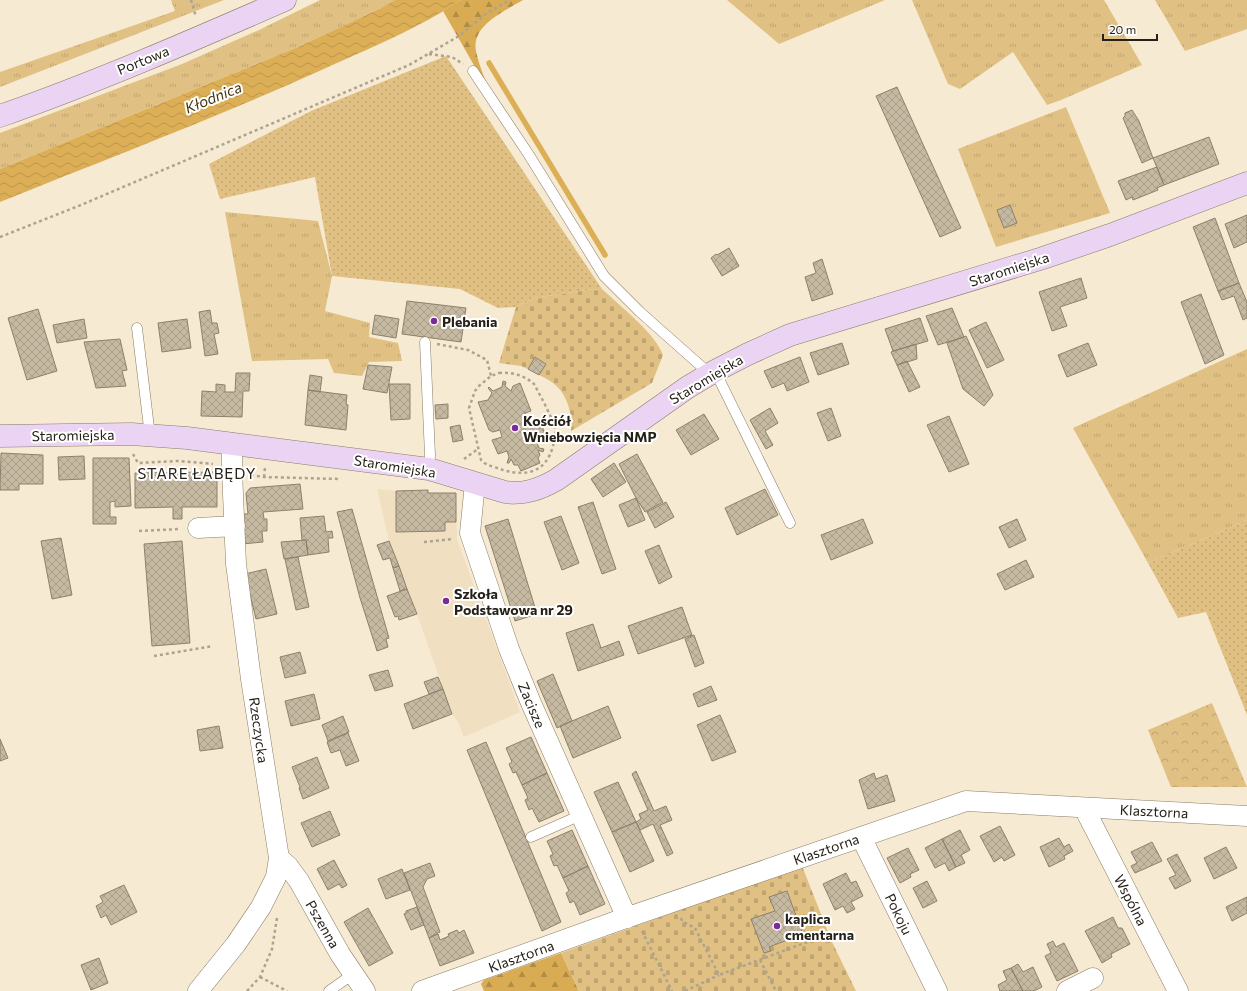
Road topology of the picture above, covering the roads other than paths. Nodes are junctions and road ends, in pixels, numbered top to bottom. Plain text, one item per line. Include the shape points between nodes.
1 (285, 0) edge
2 (473, 71) road end
3 (0, 116) edge
4 (1247, 183) edge
5 (138, 328) dead end
6 (425, 342) road end
7 (713, 372) junction
8 (0, 436) edge
9 (150, 436) junction
10 (232, 443) junction
11 (429, 469) junction
12 (475, 483) junction
13 (790, 523) dead end
14 (235, 526) junction
15 (198, 528) road end
16 (1084, 808) junction
17 (581, 815) junction
18 (1247, 816) edge
19 (531, 836) dead end
20 (861, 837) junction
21 (279, 858) junction
22 (633, 919) junction
23 (353, 974) junction
24 (1093, 978) dead end
25 (198, 991) edge
26 (329, 991) edge
27 (365, 991) edge
28 (422, 991) edge
29 (937, 991) edge
30 (1067, 991) edge
31 (1178, 991) edge

1 - 3 street, Portowa via 46,100
2 - 7 lane via 604,276 640,312
4 - 7 street, Staromiejska via 1043,258 790,335
5 - 9 lane
6 - 11 lane
7 - 12 street, Staromiejska via 688,386 548,484 533,490 512,493
7 - 13 lane
8 - 9 street, Staromiejska
9 - 10 street, Staromiejska
10 - 11 street, Staromiejska
10 - 14 street, Rzeczycka
11 - 12 street, Staromiejska
12 - 17 street, Zacisze via 470,533 517,669
14 - 15 street
14 - 21 street, Rzeczycka via 236,564 251,679
16 - 18 street, Klasztorna
16 - 20 street, Klasztorna via 966,801
16 - 31 street, Wspólna
17 - 19 lane
17 - 22 street, Zacisze
20 - 22 street, Klasztorna via 674,901
20 - 29 street, Pokoju
21 - 23 street, Pszenna via 299,881
21 - 25 street, Rzeczycka via 276,877 261,907 236,944
22 - 28 street, Klasztorna
23 - 26 lane
23 - 27 street, Pszenna
24 - 30 street

